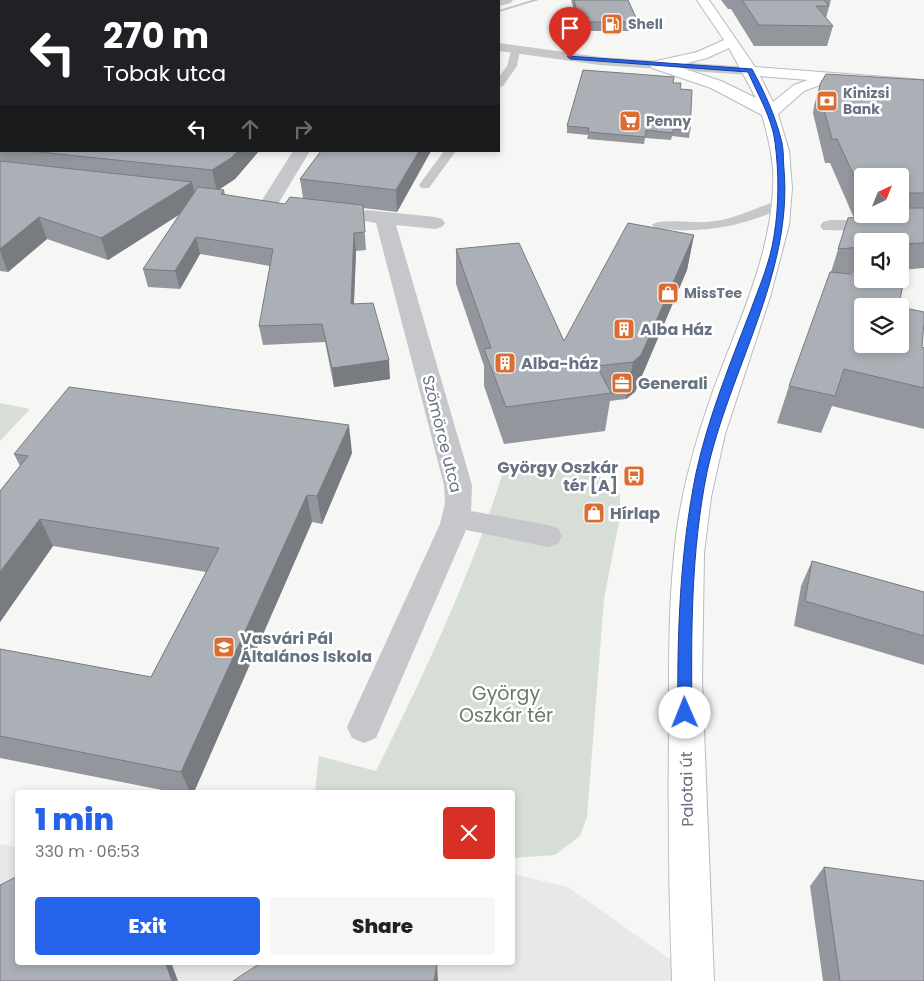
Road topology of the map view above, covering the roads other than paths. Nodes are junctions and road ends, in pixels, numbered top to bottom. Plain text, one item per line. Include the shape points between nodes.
1 (703, 0) edge
2 (731, 42) junction
3 (500, 47) edge
4 (515, 50) junction
5 (658, 65) junction
6 (750, 71) junction
7 (835, 77) junction
8 (500, 83) edge
9 (924, 84) edge
10 (770, 113) junction
11 (301, 152) edge
12 (449, 152) edge
13 (425, 185) dead end
14 (248, 203) edge
15 (781, 204) junction
16 (268, 205) junction
17 (287, 207) edge
18 (345, 213) edge
19 (384, 218) junction
20 (435, 223) dead end
21 (659, 225) dead end
22 (830, 226) dead end
23 (924, 226) edge
24 (455, 518) junction
25 (548, 536) dead end
26 (364, 727) dead end
27 (693, 981) edge

1 - 2 main road, Palotai út
2 - 5 main road via 702,55
2 - 6 main road, Palotai út
2 - 7 main road via 764,59
3 - 4 street
4 - 5 street
4 - 8 lane via 512,66
5 - 6 street
5 - 10 main road via 728,88
6 - 7 main road
6 - 10 main road, Palotai út
7 - 9 main road
7 - 10 main road via 800,88
10 - 15 main road, Palotai út via 782,159
11 - 16 street
12 - 13 lane
14 - 16 street
15 - 21 lane via 724,226
15 - 27 main road, Palotai út via 772,263 721,403 702,471 692,529 684,639
16 - 17 street
18 - 19 street
19 - 20 street
19 - 24 street, Szömörce utca via 458,486 459,503
22 - 23 street
24 - 25 street
24 - 26 street, Szömörce utca

